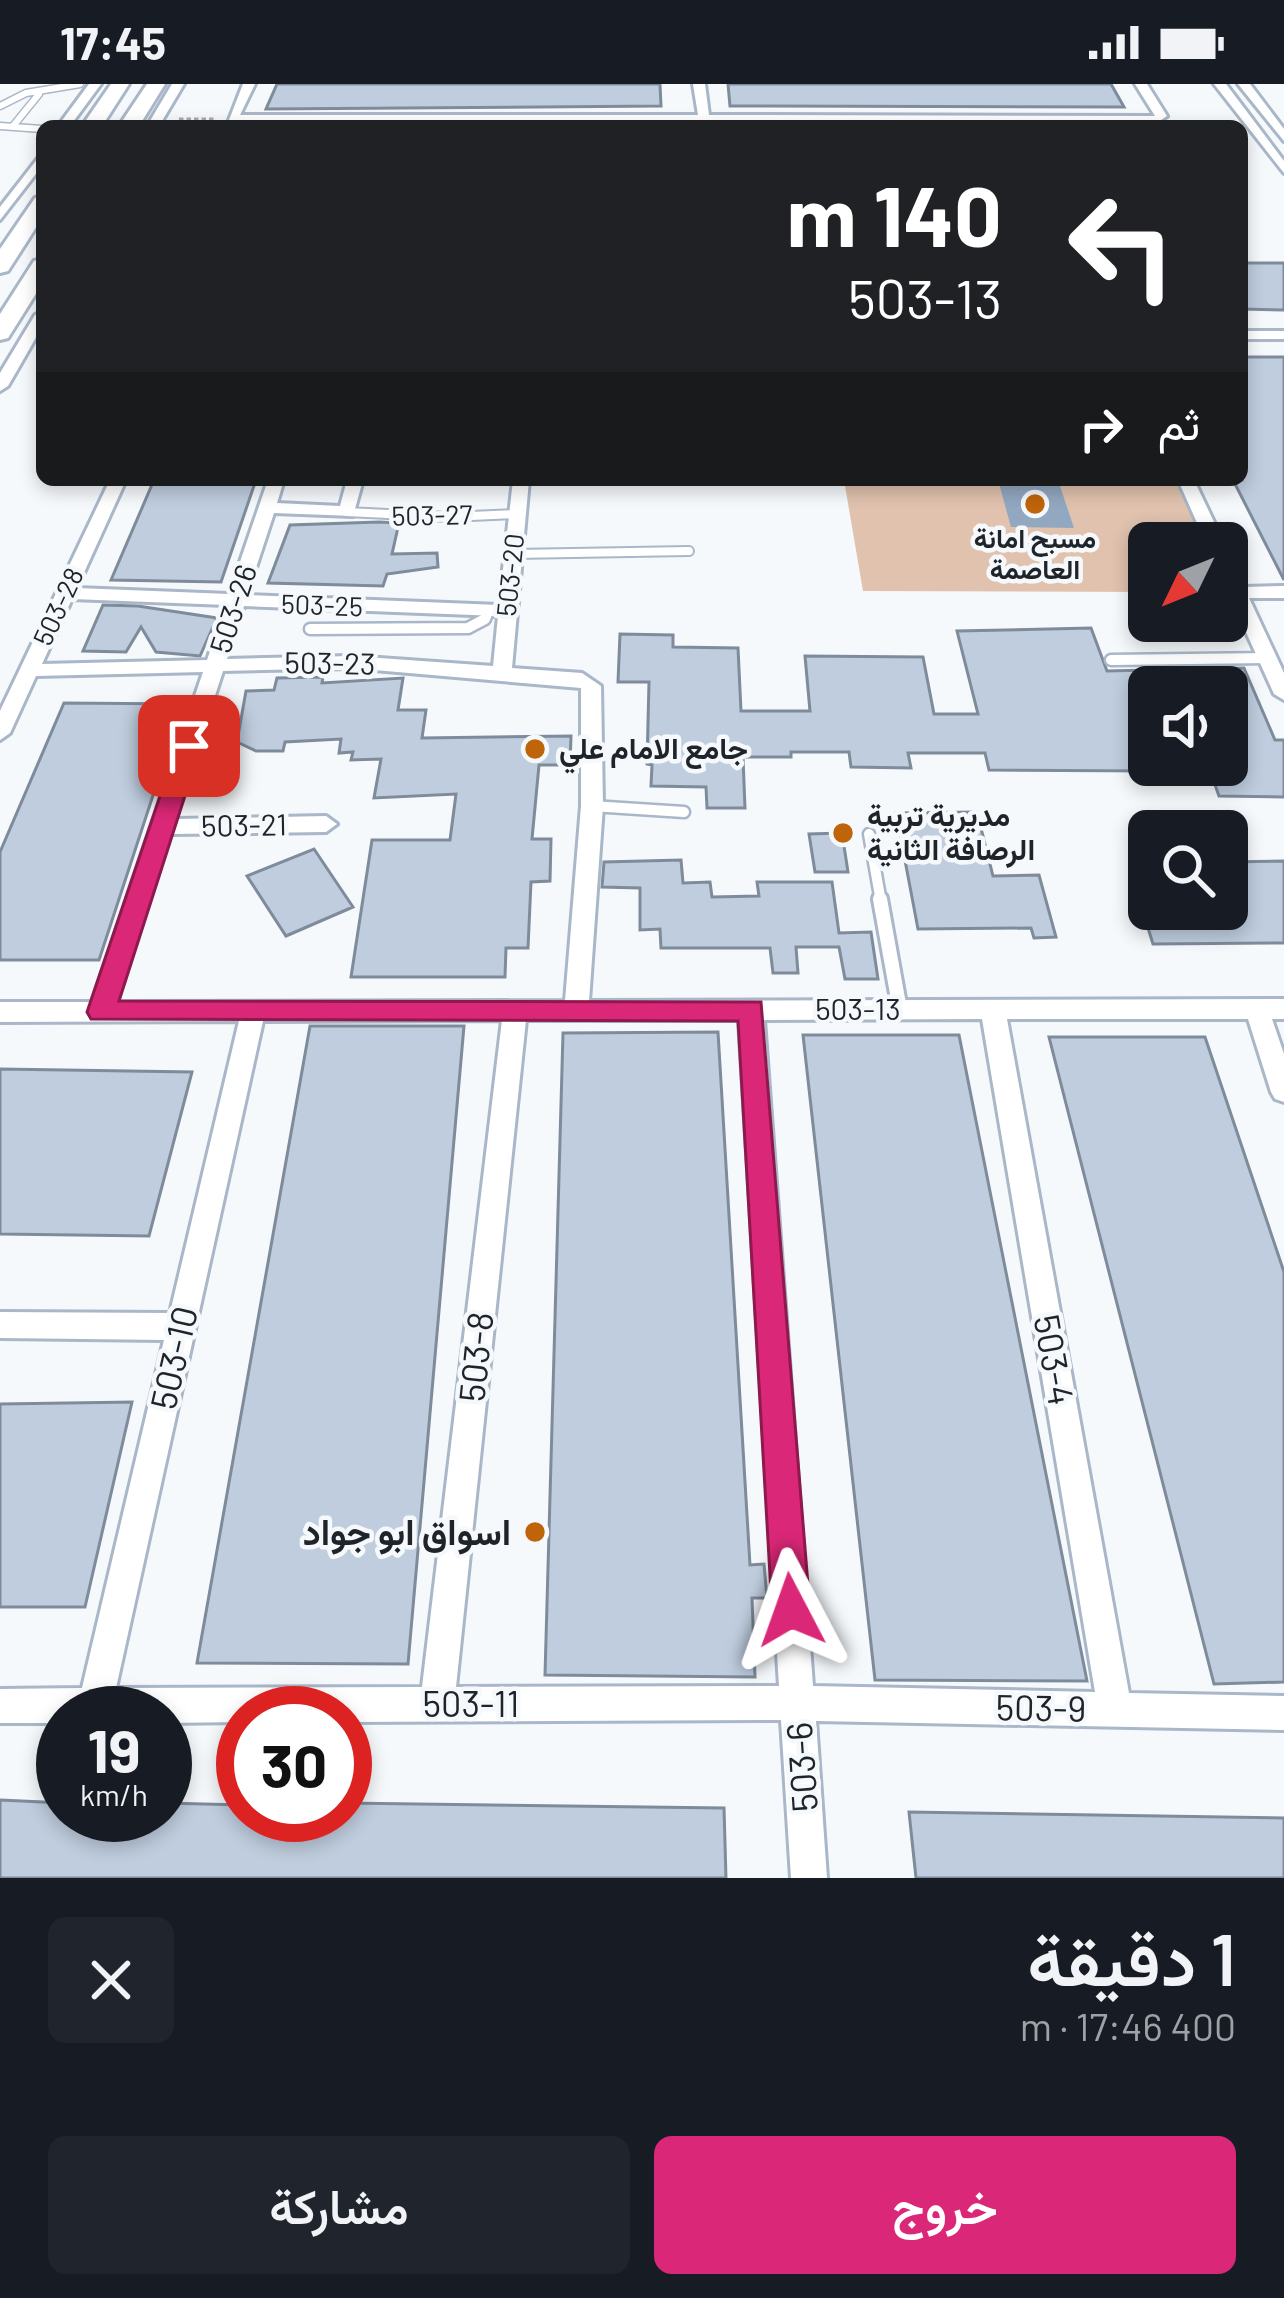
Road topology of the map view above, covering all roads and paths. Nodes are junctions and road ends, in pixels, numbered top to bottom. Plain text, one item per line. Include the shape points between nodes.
1 (80, 84) edge
2 (94, 84) edge
3 (120, 84) edge
4 (156, 84) edge
5 (178, 84) edge
6 (249, 84) edge
7 (699, 84) edge
8 (1141, 84) edge
9 (1220, 84) edge
10 (1244, 84) edge
11 (39, 94) junction
12 (1232, 100) junction
13 (1256, 100) junction
14 (0, 106) edge
15 (233, 118) junction
16 (68, 120) edge
17 (96, 120) edge
18 (133, 120) edge
19 (156, 120) edge
20 (201, 120) edge
21 (325, 120) edge
22 (704, 120) edge
23 (1102, 120) edge
24 (1247, 120) edge
25 (1248, 121) edge
26 (0, 126) edge
27 (14, 126) junction
28 (36, 128) edge
29 (1284, 137) edge
30 (36, 165) edge
31 (1284, 169) edge
32 (3, 208) edge
33 (36, 211) edge
34 (0, 266) edge
35 (36, 276) edge
36 (0, 334) edge
37 (1248, 334) edge
38 (1284, 334) edge
39 (36, 336) edge
40 (0, 386) edge
41 (115, 486) edge
42 (274, 486) edge
43 (354, 486) edge
44 (520, 486) edge
45 (1189, 486) edge
46 (267, 508) junction
47 (347, 512) junction
48 (517, 514) junction
49 (1205, 522) edge
50 (689, 551) dead end
51 (514, 554) junction
52 (1284, 592) edge
53 (65, 593) junction
54 (1248, 593) edge
55 (238, 598) junction
56 (498, 611) junction
57 (1248, 615) edge
58 (310, 629) dead end
59 (1268, 658) junction
60 (1111, 661) dead end
61 (216, 665) junction
62 (29, 670) junction
63 (502, 670) junction
64 (1284, 694) edge
65 (0, 733) edge
66 (592, 806) junction
67 (685, 812) dead end
68 (326, 824) dead end
69 (162, 827) junction
70 (869, 834) dead end
71 (1257, 1009) junction
72 (1284, 1009) edge
73 (752, 1010) junction
74 (900, 1010) junction
75 (993, 1010) junction
76 (515, 1011) junction
77 (576, 1011) junction
78 (0, 1012) edge
79 (101, 1012) junction
80 (253, 1012) junction
81 (1284, 1092) edge
82 (0, 1324) edge
83 (181, 1327) junction
84 (99, 1686) edge
85 (797, 1703) junction
86 (437, 1704) junction
87 (192, 1705) edge
88 (0, 1706) edge
89 (36, 1706) edge
90 (1115, 1710) junction
91 (1284, 1713) edge
92 (809, 1878) edge

1 - 11 lane
2 - 16 street
3 - 17 main road
4 - 18 main road
5 - 19 street
6 - 15 street
7 - 22 street
8 - 23 street via 1158,119
9 - 12 street
10 - 13 street
11 - 14 lane via 12,95
11 - 27 lane
12 - 13 street
12 - 24 street
13 - 29 street
15 - 20 path
15 - 21 street
25 - 31 street
26 - 27 lane
27 - 28 lane
30 - 32 street
33 - 34 main road
35 - 36 main road
36 - 39 street
37 - 38 street
39 - 40 street
41 - 53 street, 503-28
42 - 46 street, 503-26
43 - 47 street
44 - 48 street, 503-20
45 - 49 street
46 - 47 street
46 - 55 street, 503-26
47 - 48 lane, 503-27
48 - 51 street, 503-20
50 - 51 lane
51 - 56 street, 503-20
52 - 54 street
53 - 55 street, 503-25
53 - 62 street, 503-28
55 - 56 street, 503-25
55 - 61 street, 503-26
56 - 58 lane via 468,628
56 - 63 street, 503-20
57 - 59 street
59 - 60 lane
59 - 64 street
61 - 62 street, 503-23
61 - 63 street, 503-23
61 - 69 street, 503-26
62 - 65 street, 503-28
63 - 66 street, 503-23 via 559,674 591,686
66 - 67 lane
66 - 77 street
68 - 69 street, 503-21
69 - 79 street, 503-26
70 - 74 lane
71 - 72 street, 503-13
71 - 75 street, 503-13
71 - 81 street
73 - 74 street, 503-13
73 - 77 street, 503-13
73 - 85 street, 503-6
74 - 75 street, 503-13
75 - 90 street, 503-4
76 - 77 street, 503-13
76 - 80 street, 503-13
76 - 86 street, 503-8
78 - 79 street, 503-13
79 - 80 street, 503-13
80 - 83 street, 503-10
82 - 83 street
83 - 84 street, 503-10
85 - 86 street, 503-11
85 - 90 street, 503-9
85 - 92 street, 503-6
86 - 87 street, 503-11
88 - 89 street, 503-11
90 - 91 street, 503-9

